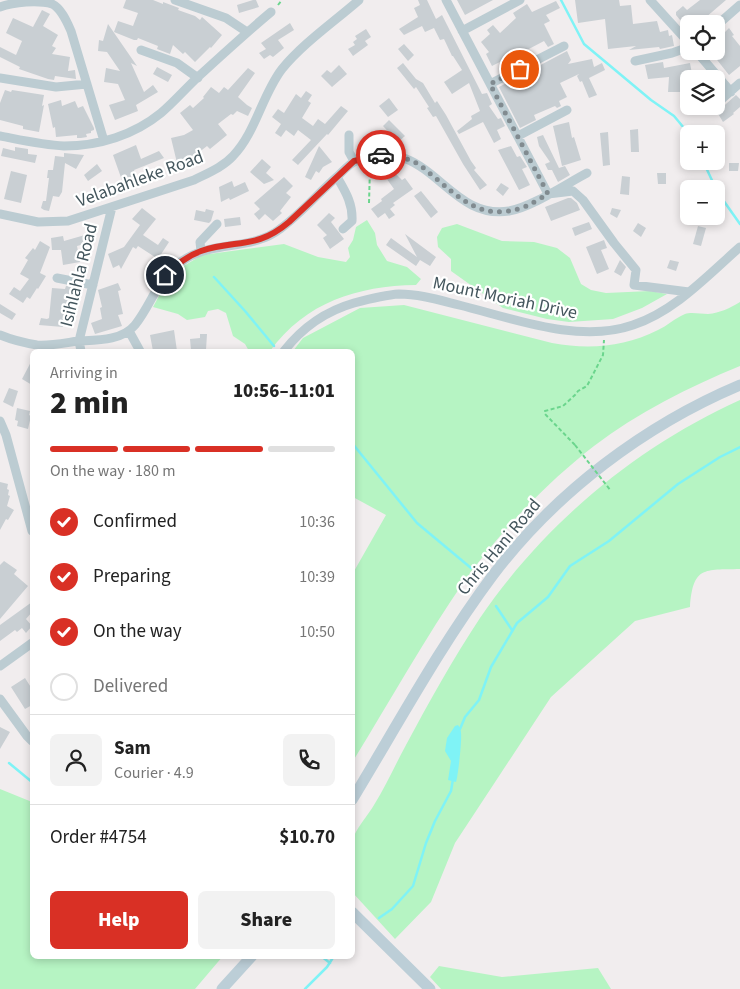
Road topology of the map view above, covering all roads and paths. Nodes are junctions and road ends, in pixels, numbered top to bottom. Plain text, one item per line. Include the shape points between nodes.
1 (175, 0) edge
2 (359, 0) edge
3 (446, 0) edge
4 (520, 0) edge
5 (650, 0) edge
6 (54, 2) edge
7 (740, 5) edge
8 (0, 7) edge
9 (270, 12) dead end
10 (725, 18) edge
11 (462, 31) junction
12 (247, 32) junction
13 (680, 34) edge
14 (564, 46) dead end
15 (141, 50) dead end
16 (680, 51) edge
17 (704, 60) edge
18 (635, 61) dead end
19 (0, 78) edge
20 (198, 78) junction
21 (740, 83) edge
22 (87, 84) junction
23 (490, 84) junction
24 (731, 92) junction
25 (725, 97) edge
26 (567, 110) dead end
27 (349, 135) dead end
28 (0, 136) edge
29 (518, 136) junction
30 (104, 141) junction
31 (369, 157) junction
32 (354, 161) junction
33 (587, 173) dead end
34 (337, 177) junction
35 (548, 194) junction
36 (369, 204) dead end
37 (112, 207) junction
38 (0, 214) edge
39 (217, 224) dead end
40 (343, 229) dead end
41 (740, 247) edge
42 (201, 251) junction
43 (57, 278) dead end
44 (93, 285) junction
45 (689, 292) junction
46 (129, 331) junction
47 (604, 331) junction
48 (0, 335) edge
49 (79, 341) junction
50 (81, 349) edge
51 (139, 349) edge
52 (286, 349) edge
53 (740, 385) edge
54 (0, 421) edge
55 (611, 491) dead end
56 (30, 524) edge
57 (30, 646) edge
58 (0, 666) edge
59 (0, 699) edge
60 (30, 739) edge
61 (355, 796) edge
62 (355, 915) edge
63 (249, 959) edge
64 (222, 989) edge
65 (430, 989) edge

1 - 12 street via 226,18
2 - 37 street, Velabahleke Road via 282,70 234,156 194,180
3 - 11 street
4 - 11 street
5 - 13 street
6 - 8 street via 24,1
6 - 22 street via 71,30
7 - 10 street
9 - 12 street
11 - 23 street
12 - 20 street
14 - 23 street
15 - 20 street via 177,63
16 - 18 street
17 - 24 street
19 - 22 street via 56,87
20 - 30 street via 142,126
21 - 24 street
22 - 30 street
23 - 29 street
24 - 25 street
26 - 29 street
27 - 32 street via 349,152
28 - 30 street via 66,146
29 - 35 street
31 - 32 street
31 - 35 street via 407,159 464,202 490,212 523,208
31 - 36 path
32 - 34 street
33 - 35 street
34 - 40 street via 349,198 352,211 352,220
34 - 42 street via 279,230 265,238
35 - 45 street via 573,191 583,200 636,270 634,285
37 - 38 street, Velabahleke Road via 51,223
37 - 44 street, Isihlahla Road
39 - 42 street via 200,242
41 - 45 street, Mount Moriah Drive
42 - 46 street via 165,275
43 - 44 street
44 - 49 street, Isihlahla Road
45 - 47 street, Mount Moriah Drive via 642,322
46 - 49 street via 108,339
46 - 51 street
47 - 52 street, Mount Moriah Drive via 572,332 430,297 399,294 342,307 317,320
47 - 55 path, bridge via 603,355 587,386 578,390 563,406 545,411 545,414
48 - 49 street via 38,345
49 - 50 street, Isihlahla Road
53 - 61 main road, Chris Hani Road via 663,424 610,460 560,502 524,539 458,625
54 - 56 street
57 - 58 street
59 - 60 street
62 - 65 main road
63 - 64 main road

